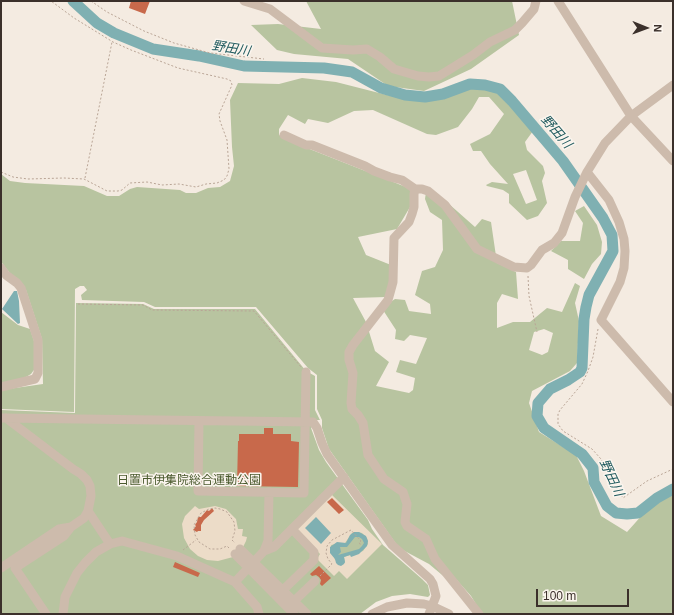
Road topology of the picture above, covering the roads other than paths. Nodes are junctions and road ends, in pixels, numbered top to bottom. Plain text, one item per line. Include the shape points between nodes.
1 (244, 1) edge
2 (536, 1) edge
3 (558, 1) edge
4 (673, 85) edge
5 (631, 116) junction
6 (284, 135) dead end
7 (673, 161) edge
8 (586, 174) junction
9 (415, 189) junction
10 (1, 268) edge
11 (306, 372) road end
12 (1, 387) edge
13 (673, 402) edge
14 (7, 418) edge
15 (199, 421) junction
16 (305, 422) junction
17 (344, 477) junction
18 (268, 492) junction
19 (88, 511) junction
20 (71, 527) junction
21 (292, 529) junction
22 (110, 544) junction
23 (264, 550) junction
24 (238, 552) road end
25 (251, 565) junction
26 (1, 568) edge
27 (315, 581) road end
28 (234, 582) junction
29 (283, 590) junction
30 (292, 608) edge
31 (431, 610) edge
32 (46, 614) edge
33 (63, 614) edge
34 (259, 614) edge
35 (307, 614) edge
36 (372, 614) edge
37 (449, 614) edge
38 (479, 614) edge

1 - 2 street via 270,9 322,48 367,49 394,68 429,77 439,76 490,42 515,30 534,9
3 - 5 street
4 - 5 street
5 - 7 street
5 - 8 street via 605,143
6 - 9 street via 365,166 374,172 402,180
8 - 9 street via 562,233 554,243 542,250 528,268 514,267 477,249 445,205 428,191
8 - 13 street via 609,200 624,239 624,268 620,282 601,320
9 - 38 street via 414,207 409,222 394,238 393,282 388,300 349,352 353,374 351,403 363,423 368,455 384,479 403,492 407,504 407,526 426,540 435,559
10 - 12 street via 21,288 38,340 38,373 35,379
11 - 16 street
14 - 15 street
14 - 19 street via 87,480 91,496
15 - 16 street
15 - 18 street via 198,491
16 - 17 street via 316,424 327,454
16 - 18 street via 304,493
17 - 21 street
17 - 31 street via 392,545 430,579 436,596
18 - 23 street via 268,542
19 - 20 street via 84,518
19 - 22 street
20 - 26 street via 59,529
20 - 32 street via 64,536 16,568
21 - 23 street via 274,547
21 - 29 street via 314,552 314,560
22 - 28 street via 122,541 177,556
22 - 33 street via 96,552 77,573 65,597
23 - 25 street
24 - 25 street
25 - 28 street
25 - 29 street
25 - 30 street
27 - 30 street
28 - 34 street via 257,607
29 - 30 street
30 - 35 street
31 - 36 street via 424,604 407,603 387,607
31 - 37 street

